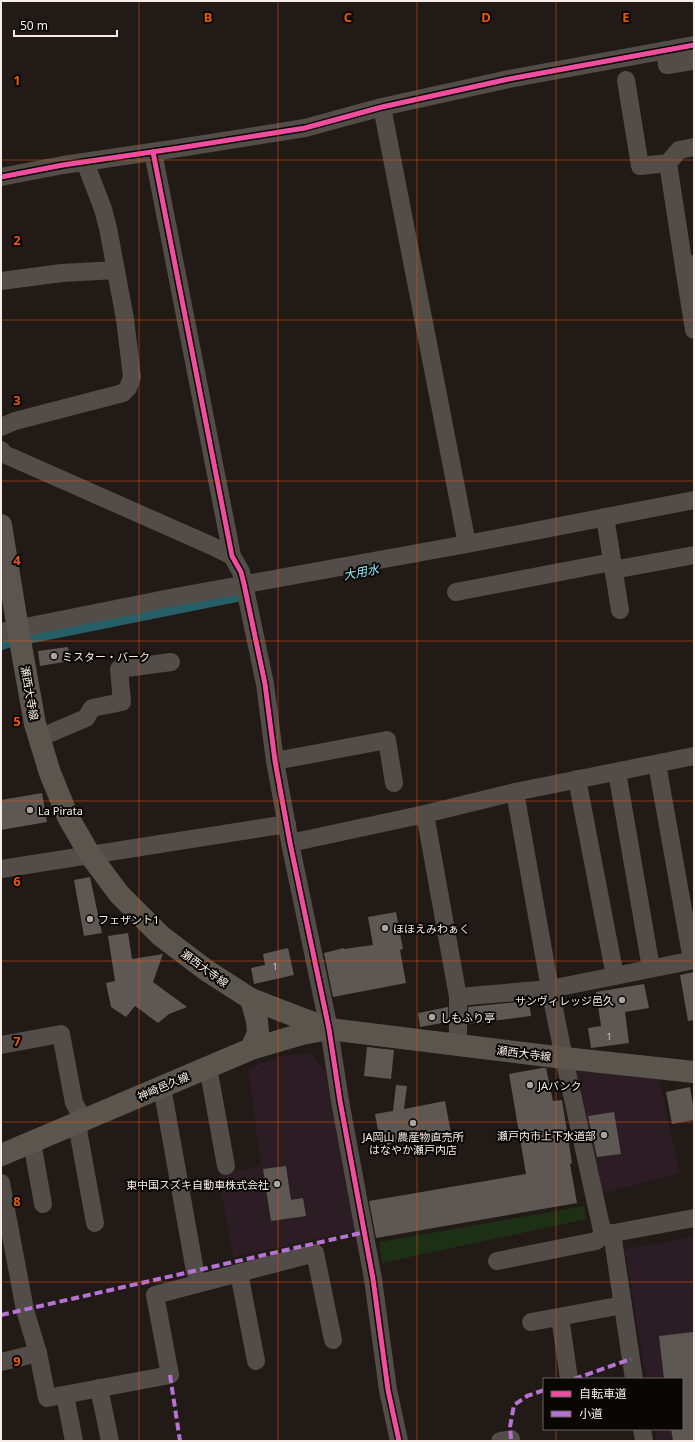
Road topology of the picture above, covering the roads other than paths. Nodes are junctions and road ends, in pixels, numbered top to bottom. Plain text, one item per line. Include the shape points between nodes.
1 (693, 60) edge
2 (626, 80) dead end
3 (382, 108) junction
4 (694, 147) edge
5 (153, 152) junction
6 (85, 162) junction
7 (668, 163) junction
8 (1, 177) edge
9 (689, 265) edge
10 (116, 270) junction
11 (1, 281) edge
12 (694, 330) edge
13 (1, 427) edge
14 (1, 450) edge
15 (694, 500) edge
16 (606, 521) junction
17 (1, 525) edge
18 (467, 544) junction
19 (232, 556) junction
20 (694, 556) edge
21 (613, 566) junction
22 (244, 584) junction
23 (456, 592) dead end
24 (620, 610) dead end
25 (9, 630) edge
26 (171, 662) dead end
27 (39, 738) junction
28 (694, 756) edge
29 (275, 761) junction
30 (658, 764) junction
31 (617, 772) junction
32 (577, 780) junction
33 (394, 783) dead end
34 (515, 792) junction
35 (425, 814) junction
36 (287, 824) junction
37 (290, 843) junction
38 (90, 855) junction
39 (1, 869) edge
40 (693, 960) edge
41 (651, 968) junction
42 (615, 976) junction
43 (551, 993) junction
44 (458, 997) junction
45 (251, 999) junction
46 (286, 1012) junction
47 (328, 1029) junction
48 (290, 1037) junction
49 (1, 1045) edge
50 (458, 1045) junction
51 (251, 1049) junction
52 (568, 1059) junction
53 (208, 1067) junction
54 (694, 1072) edge
55 (162, 1087) junction
56 (84, 1120) junction
57 (32, 1142) junction
58 (1, 1155) edge
59 (226, 1166) dead end
60 (1, 1183) edge
61 (43, 1204) dead end
62 (694, 1218) edge
63 (95, 1223) dead end
64 (608, 1234) junction
65 (497, 1260) dead end
66 (195, 1271) dead end
67 (239, 1273) junction
68 (623, 1305) junction
69 (560, 1317) junction
70 (531, 1322) dead end
71 (333, 1340) dead end
72 (38, 1353) junction
73 (1, 1362) edge
74 (256, 1362) dead end
75 (569, 1378) edge
76 (634, 1378) edge
77 (100, 1388) junction
78 (65, 1395) junction
79 (642, 1430) edge
80 (74, 1441) edge
81 (110, 1441) edge
82 (399, 1441) edge
83 (500, 1441) edge
84 (511, 1441) edge
85 (644, 1441) edge

1 - 3 street via 665,50
2 - 7 street via 640,166
3 - 5 street via 305,128
3 - 18 street
4 - 7 street via 679,150
5 - 6 street
5 - 19 street
6 - 8 street
6 - 10 street via 103,209
7 - 9 street
9 - 12 street
10 - 11 street
10 - 13 street via 132,376 128,388 123,393 15,421
14 - 19 street via 4,454
15 - 16 street
16 - 18 street
16 - 21 street
17 - 25 main road, 瀬西大寺線
18 - 22 street
19 - 22 street
20 - 21 street
21 - 23 street
21 - 24 street
22 - 25 street
22 - 29 street via 265,684
25 - 27 main road, 瀬西大寺線
26 - 27 street via 119,669 122,702 92,708 86,718
27 - 38 main road, 瀬西大寺線 via 68,816
28 - 30 street
29 - 33 street via 387,740
29 - 36 street
30 - 31 street
30 - 40 street
31 - 32 street
31 - 41 street
32 - 34 street
32 - 42 street
34 - 35 street
34 - 43 street
35 - 37 street
35 - 44 street
36 - 37 street
36 - 38 street
37 - 47 street
38 - 39 street
38 - 45 main road, 瀬西大寺線 via 119,894 161,936 206,970
40 - 41 street
41 - 42 street
42 - 43 street
43 - 44 street
43 - 52 street via 560,995
44 - 50 street
45 - 46 main road, 瀬西大寺線
45 - 51 main road via 258,1033
46 - 47 main road, 瀬西大寺線
46 - 48 main road via 294,1027
47 - 48 main road, 神崎邑久線
47 - 50 main road, 瀬西大寺線
47 - 82 street via 373,1279 388,1390
48 - 51 main road, 神崎邑久線
49 - 56 street via 61,1034 74,1103
50 - 52 main road, 瀬西大寺線
51 - 53 main road, 神崎邑久線
52 - 54 main road, 瀬西大寺線
52 - 64 street
53 - 55 main road, 神崎邑久線
53 - 59 street
55 - 56 main road, 神崎邑久線
55 - 66 street
56 - 57 main road, 神崎邑久線
56 - 63 street via 78,1130
57 - 58 main road, 神崎邑久線
57 - 61 street
60 - 72 street via 25,1310
62 - 64 street
64 - 65 street via 596,1240
64 - 68 street
67 - 71 street via 315,1253
67 - 74 street
67 - 77 street via 155,1294 170,1375
68 - 69 street
68 - 76 street
69 - 70 street
69 - 75 street
72 - 73 street
72 - 78 street via 47,1398
77 - 78 street
77 - 81 street
78 - 80 street
79 - 85 street
83 - 84 street

